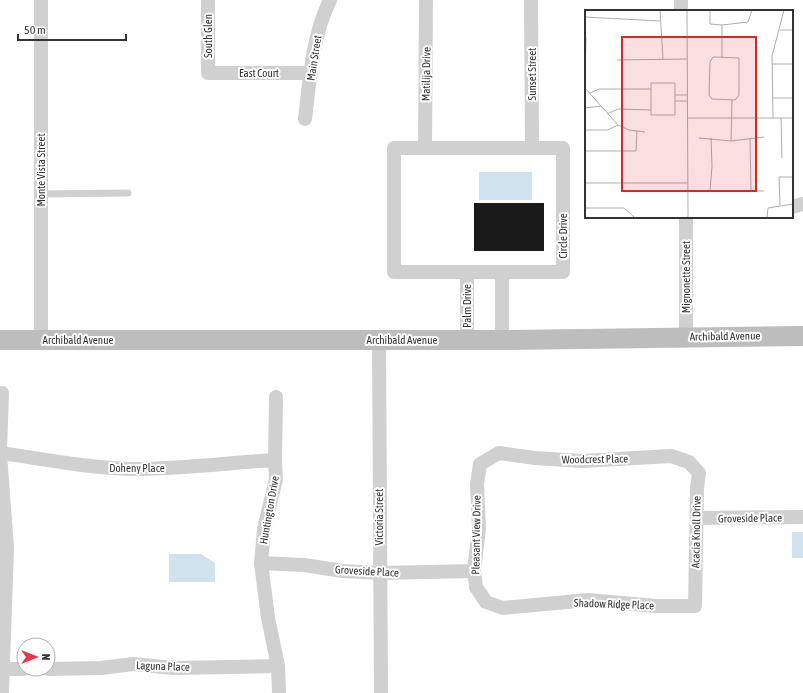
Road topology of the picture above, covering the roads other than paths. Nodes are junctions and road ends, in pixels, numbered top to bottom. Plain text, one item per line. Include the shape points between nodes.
1 (41, 0) edge
2 (208, 0) edge
3 (330, 0) edge
4 (426, 0) edge
5 (531, 0) edge
6 (681, 0) edge
7 (682, 10) edge
8 (208, 73) joint
9 (311, 74) junction
10 (305, 119) dead end
11 (425, 148) junction
12 (532, 148) junction
13 (41, 194) junction
14 (128, 194) dead end
15 (803, 204) edge
16 (793, 207) edge
17 (686, 218) edge
18 (468, 272) junction
19 (502, 272) junction
20 (803, 336) edge
21 (686, 337) junction
22 (0, 340) edge
23 (41, 340) junction
24 (379, 340) junction
25 (468, 340) junction
26 (502, 340) junction
27 (2, 393) dead end
28 (276, 397) dead end
29 (0, 453) edge
30 (275, 460) junction
31 (689, 462) joint
32 (480, 464) joint
33 (803, 517) edge
34 (697, 518) junction
35 (261, 563) junction
36 (474, 572) junction
37 (380, 573) junction
38 (486, 602) joint
39 (695, 606) joint
40 (278, 666) junction
41 (2, 669) junction
42 (16, 669) edge
43 (56, 669) edge
44 (2, 693) edge
45 (279, 693) edge
46 (380, 693) edge

1 - 13 street, Monte Vista Street
2 - 8 street, South Glen
3 - 9 street, Main Street via 317,35
4 - 11 street, Matilija Drive
5 - 12 street, Sunset Street
6 - 7 street
8 - 9 street, East Court
9 - 10 street, Main Street
11 - 12 street, Circle Drive
11 - 18 street, Circle Drive via 394,148 394,272
12 - 19 street, Circle Drive via 563,148 563,272
13 - 14 lane
13 - 23 street, Monte Vista Street
15 - 16 street
17 - 21 street, Mignonette Street
18 - 19 street, Circle Drive
18 - 25 street, Palm Drive
19 - 26 street
20 - 21 main road, Archibald Avenue
21 - 26 main road, Archibald Avenue
22 - 23 main road, Archibald Avenue
23 - 24 main road, Archibald Avenue
24 - 25 main road, Archibald Avenue
24 - 37 street, Victoria Street
25 - 26 main road, Archibald Avenue
27 - 29 street
28 - 30 street, Huntington Drive
29 - 30 street, Doheny Place via 104,468 131,469 165,469
29 - 41 street via 7,548
30 - 35 street, Huntington Drive via 276,479 264,529
31 - 32 street, Woodcrest Place via 671,456 582,461 499,453
31 - 34 street, Acacia Knoll Drive via 699,473
32 - 36 street, Pleasant View Drive
33 - 34 street, Groveside Place
34 - 39 street, Acacia Knoll Drive
35 - 37 street, Groveside Place via 304,565 343,572
35 - 40 street, Huntington Drive via 268,618
36 - 37 street, Groveside Place
36 - 38 street, Pleasant View Drive via 476,587
37 - 46 street, Victoria Street
38 - 39 street, Shadow Ridge Place via 502,608 588,600 656,606
40 - 43 street, Laguna Place via 174,668 133,664
40 - 45 street, Huntington Drive
41 - 42 street
41 - 44 street

